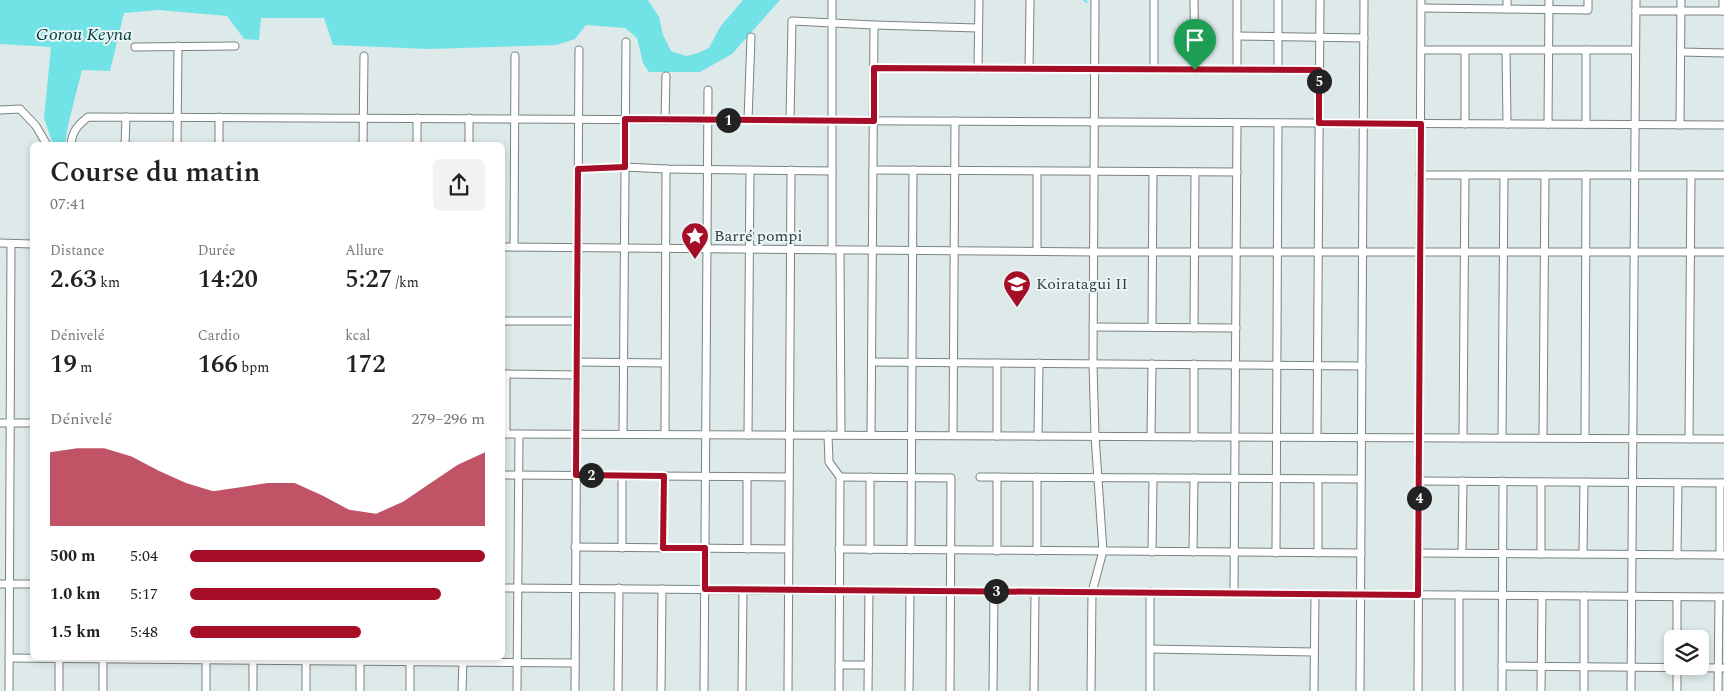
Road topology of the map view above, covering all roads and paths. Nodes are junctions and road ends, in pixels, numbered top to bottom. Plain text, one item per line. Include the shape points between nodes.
1 (832, 0) edge
2 (979, 0) edge
3 (1095, 0) edge
4 (1154, 0) edge
5 (1194, 0) edge
6 (1237, 0) edge
7 (1278, 0) edge
8 (1320, 0) edge
9 (1364, 0) edge
10 (1421, 0) edge
11 (1465, 0) edge
12 (1507, 0) edge
13 (1548, 0) edge
14 (1588, 0) edge
15 (1636, 0) edge
16 (1681, 0) edge
17 (1723, 0) edge
18 (1030, 2) dead end
19 (1421, 8) junction
20 (1465, 9) junction
21 (1506, 9) junction
22 (1548, 9) junction
23 (1636, 11) junction
24 (1681, 11) junction
25 (1724, 12) edge
26 (832, 23) junction
27 (874, 25) junction
28 (978, 28) junction
29 (1237, 36) junction
30 (751, 37) dead end
31 (1278, 37) junction
32 (1319, 37) junction
33 (1364, 38) junction
34 (626, 42) dead end
35 (178, 46) junction
36 (235, 46) dead end
37 (135, 47) dead end
38 (579, 50) dead end
39 (1421, 50) junction
40 (1586, 50) junction
41 (1635, 50) junction
42 (1465, 51) junction
43 (1506, 51) junction
44 (1548, 51) junction
45 (1681, 52) junction
46 (1724, 53) edge
47 (364, 56) dead end
48 (515, 56) dead end
49 (874, 68) junction
50 (978, 69) junction
51 (1029, 69) junction
52 (1095, 69) junction
53 (1154, 69) junction
54 (1195, 70) junction
55 (1237, 70) junction
56 (1278, 70) junction
57 (1319, 70) junction
58 (666, 76) dead end
59 (708, 90) dead end
60 (0, 110) edge
61 (126, 117) junction
62 (177, 117) junction
63 (219, 117) junction
64 (363, 118) junction
65 (417, 118) junction
66 (469, 118) junction
67 (515, 119) junction
68 (578, 119) junction
69 (625, 119) junction
70 (664, 120) junction
71 (708, 120) junction
72 (748, 120) junction
73 (790, 120) junction
74 (832, 121) junction
75 (874, 121) junction
76 (956, 121) junction
77 (1094, 122) junction
78 (1237, 123) junction
79 (1278, 123) junction
80 (1319, 123) junction
81 (1364, 123) junction
82 (1421, 124) junction
83 (1465, 124) junction
84 (1507, 124) junction
85 (1548, 124) junction
86 (1586, 124) junction
87 (1635, 124) junction
88 (1680, 125) junction
89 (1724, 125) edge
90 (45, 142) edge
91 (72, 142) edge
92 (125, 142) edge
93 (177, 142) edge
94 (219, 142) edge
95 (363, 142) edge
96 (417, 142) edge
97 (469, 142) edge
98 (625, 167) junction
99 (578, 169) junction
100 (666, 169) junction
101 (708, 170) junction
102 (750, 170) junction
103 (791, 170) junction
104 (873, 170) junction
105 (913, 170) junction
106 (955, 170) junction
107 (832, 171) junction
108 (1037, 171) junction
109 (1094, 171) junction
110 (1153, 172) junction
111 (1195, 172) junction
112 (1237, 172) junction
113 (1420, 175) junction
114 (1465, 175) junction
115 (1504, 175) junction
116 (1545, 175) junction
117 (1586, 175) junction
118 (1635, 175) junction
119 (1691, 175) junction
120 (1724, 175) edge
121 (0, 244) edge
122 (11, 244) junction
123 (30, 244) edge
124 (505, 247) edge
125 (514, 248) junction
126 (577, 248) junction
127 (624, 248) junction
128 (666, 248) junction
129 (707, 249) junction
130 (749, 249) junction
131 (790, 250) junction
132 (836, 250) junction
133 (873, 250) junction
134 (913, 250) junction
135 (955, 251) junction
136 (1037, 251) junction
137 (1094, 252) junction
138 (1153, 252) junction
139 (1194, 252) junction
140 (1236, 252) junction
141 (1278, 252) junction
142 (1318, 252) junction
143 (1363, 252) junction
144 (1420, 252) junction
145 (1464, 252) junction
146 (1504, 252) junction
147 (1544, 252) junction
148 (1586, 252) junction
149 (1634, 252) junction
150 (1691, 252) junction
151 (1724, 252) edge
152 (505, 320) edge
153 (577, 321) junction
154 (1093, 327) junction
155 (1152, 328) junction
156 (1194, 328) junction
157 (1236, 328) junction
158 (577, 362) junction
159 (623, 362) junction
160 (872, 362) junction
161 (912, 362) junction
162 (665, 363) junction
163 (954, 363) junction
164 (997, 363) junction
165 (1039, 363) junction
166 (1093, 364) junction
167 (1152, 364) junction
168 (1194, 364) junction
169 (1236, 365) junction
170 (1277, 365) junction
171 (1317, 366) junction
172 (1362, 366) junction
173 (505, 374) edge
174 (576, 375) junction
175 (0, 423) edge
176 (10, 423) junction
177 (30, 423) edge
178 (505, 434) edge
179 (519, 434) junction
180 (576, 434) junction
181 (623, 434) junction
182 (665, 434) junction
183 (706, 434) junction
184 (748, 435) junction
185 (789, 435) junction
186 (828, 435) junction
187 (841, 435) junction
188 (872, 435) junction
189 (912, 435) junction
190 (953, 436) junction
191 (996, 436) junction
192 (1038, 436) junction
193 (1095, 436) junction
194 (1151, 436) junction
195 (1194, 436) junction
196 (1235, 437) junction
197 (1276, 437) junction
198 (1317, 437) junction
199 (1362, 437) junction
200 (1419, 438) junction
201 (1463, 438) junction
202 (1502, 438) junction
203 (1543, 438) junction
204 (1585, 438) junction
205 (1633, 438) junction
206 (1690, 439) junction
207 (1724, 439) edge
208 (505, 475) edge
209 (518, 475) junction
210 (576, 475) junction
211 (622, 476) junction
212 (664, 476) junction
213 (706, 476) junction
214 (840, 476) junction
215 (980, 476) dead end
216 (747, 477) junction
217 (789, 477) junction
218 (870, 477) junction
219 (912, 477) junction
220 (997, 477) junction
221 (1037, 477) junction
222 (1099, 477) junction
223 (1153, 478) junction
224 (1194, 478) junction
225 (1235, 478) junction
226 (1276, 479) junction
227 (1318, 479) junction
228 (1362, 480) junction
229 (1419, 481) junction
230 (1462, 481) junction
231 (1503, 482) junction
232 (1541, 482) junction
233 (1584, 482) junction
234 (1633, 482) junction
235 (1678, 483) junction
236 (1722, 483) edge
237 (576, 547) junction
238 (622, 548) junction
239 (663, 548) junction
240 (705, 548) junction
241 (747, 549) junction
242 (788, 549) junction
243 (839, 549) junction
244 (870, 550) junction
245 (911, 550) junction
246 (951, 550) junction
247 (996, 550) junction
248 (1037, 551) junction
249 (1103, 551) junction
250 (1152, 552) junction
251 (1193, 552) junction
252 (1234, 552) junction
253 (1276, 553) junction
254 (1318, 553) junction
255 (1361, 553) junction
256 (1418, 553) junction
257 (1462, 553) junction
258 (1503, 554) junction
259 (1541, 554) junction
260 (1583, 554) junction
261 (1632, 555) junction
262 (1677, 555) junction
263 (1722, 555) edge
264 (0, 584) edge
265 (9, 584) junction
266 (30, 584) edge
267 (505, 588) edge
268 (518, 588) junction
269 (575, 588) junction
270 (619, 588) junction
271 (662, 589) junction
272 (705, 589) junction
273 (743, 589) junction
274 (788, 590) junction
275 (839, 590) junction
276 (869, 590) junction
277 (910, 591) junction
278 (951, 591) junction
279 (994, 591) junction
280 (1035, 592) junction
281 (1092, 592) junction
282 (1150, 592) junction
283 (1234, 593) junction
284 (1315, 594) junction
285 (1361, 594) junction
286 (1418, 595) junction
287 (1459, 595) junction
288 (1502, 595) junction
289 (1542, 596) junction
290 (1584, 596) junction
291 (1632, 596) junction
292 (1677, 596) junction
293 (1721, 597) edge
294 (1677, 630) edge
295 (1151, 649) junction
296 (1314, 652) junction
297 (9, 658) junction
298 (30, 658) edge
299 (60, 660) edge
300 (103, 660) edge
301 (206, 660) edge
302 (253, 660) edge
303 (306, 660) edge
304 (360, 660) edge
305 (410, 660) edge
306 (463, 660) edge
307 (517, 662) junction
308 (575, 662) junction
309 (839, 665) junction
310 (868, 665) junction
311 (1502, 666) junction
312 (1542, 667) junction
313 (1584, 667) junction
314 (1632, 667) junction
315 (1664, 667) edge
316 (1721, 668) edge
317 (1677, 675) edge
318 (9, 691) edge
319 (59, 691) edge
320 (103, 691) edge
321 (206, 691) edge
322 (253, 691) edge
323 (306, 691) edge
324 (360, 691) edge
325 (410, 691) edge
326 (462, 691) edge
327 (517, 691) edge
328 (575, 691) edge
329 (618, 691) edge
330 (661, 691) edge
331 (704, 691) edge
332 (742, 691) edge
333 (788, 691) edge
334 (839, 691) edge
335 (868, 691) edge
336 (910, 691) edge
337 (950, 691) edge
338 (993, 691) edge
339 (1034, 691) edge
340 (1091, 691) edge
341 (1150, 691) edge
342 (1314, 691) edge
343 (1360, 691) edge
344 (1418, 691) edge
345 (1459, 691) edge
346 (1502, 691) edge
347 (1541, 691) edge
348 (1584, 691) edge
349 (1631, 691) edge
350 (1677, 691) edge
351 (1718, 691) edge

1 - 26 street
2 - 28 street
3 - 52 street
4 - 53 street
5 - 54 street
6 - 29 street
7 - 31 street
8 - 32 street
9 - 33 street
10 - 19 street
11 - 20 street
12 - 21 street
13 - 22 street
14 - 22 street via 1588,10
15 - 23 street
16 - 24 street
17 - 25 street
18 - 51 street
19 - 20 street
19 - 39 street
20 - 21 street
21 - 22 street
22 - 44 street
23 - 24 street
23 - 41 street
24 - 25 street
24 - 45 street
26 - 27 street
26 - 73 street via 792,21
26 - 74 street
27 - 28 street
27 - 49 street
28 - 50 street
29 - 31 street
29 - 55 street
30 - 72 street
31 - 32 street
31 - 56 street
32 - 33 street
32 - 57 street
33 - 81 street
34 - 69 street
35 - 36 street
35 - 37 street
35 - 62 street
38 - 68 street
39 - 42 street
39 - 82 street
40 - 41 street
40 - 44 street
40 - 86 street
41 - 87 street
42 - 43 street
42 - 83 street
43 - 44 street
43 - 84 street
44 - 85 street
45 - 46 street
45 - 88 street
47 - 64 street
48 - 67 street
49 - 50 street
49 - 75 street
50 - 51 street
51 - 52 street
52 - 53 street
52 - 77 street
53 - 54 street
54 - 55 street
55 - 56 street
56 - 57 street
57 - 80 street
58 - 70 street
59 - 71 street
60 - 90 street via 20,109
61 - 62 street
61 - 91 street via 88,117 78,125
61 - 92 street
62 - 63 street
62 - 93 street
63 - 64 street
63 - 94 street
64 - 65 street
64 - 95 street
65 - 66 street
65 - 96 street
66 - 67 street
66 - 97 street
67 - 68 street
67 - 125 street
68 - 69 street
68 - 99 street
69 - 70 street
69 - 98 street
70 - 71 street
71 - 72 street
71 - 101 street
72 - 73 street
73 - 74 street
74 - 75 street
74 - 107 street
75 - 76 street
75 - 104 street
76 - 77 street
76 - 106 street
77 - 78 street
77 - 109 street
78 - 79 street
78 - 112 street
79 - 80 street
79 - 141 street
80 - 81 street
80 - 142 street
81 - 82 street
81 - 143 street
82 - 83 street
82 - 113 street
83 - 84 street
84 - 85 street
85 - 86 street
86 - 87 street
87 - 88 street
87 - 118 street
88 - 89 street
98 - 99 street
98 - 100 street
98 - 127 street
99 - 126 street
100 - 101 street
100 - 128 street
101 - 102 street
101 - 129 street
102 - 103 street
102 - 130 street
103 - 107 street
103 - 131 street
104 - 105 street
104 - 133 street
105 - 106 street
105 - 134 street
106 - 108 street
106 - 135 street
107 - 132 street
108 - 109 street
108 - 136 street
109 - 110 street
109 - 137 street
110 - 111 street
110 - 138 street
111 - 112 street
111 - 139 street
112 - 140 street
113 - 114 street
113 - 144 street
114 - 115 street
114 - 145 street
115 - 116 street
115 - 146 street
116 - 117 street
116 - 147 street
117 - 118 street
117 - 148 street
118 - 119 street
118 - 149 street
119 - 120 street
119 - 150 street
121 - 122 street
122 - 123 street
122 - 176 street
124 - 125 street
125 - 126 street
126 - 127 street
126 - 153 street
127 - 128 street
127 - 159 street
128 - 129 street
128 - 162 street
129 - 130 street
129 - 183 street
130 - 131 street
130 - 184 street
131 - 132 street
131 - 185 street
132 - 133 street
132 - 187 street
133 - 134 street
133 - 160 street
134 - 135 street
134 - 161 street
135 - 136 street
135 - 163 street
136 - 137 street
137 - 138 street
137 - 154 street
138 - 139 street
138 - 155 street
139 - 140 street
139 - 156 street
140 - 141 street
140 - 157 street
141 - 142 street
141 - 170 street
142 - 143 street
142 - 171 street
143 - 144 street
143 - 172 street
144 - 145 street
144 - 200 street
145 - 146 street
145 - 201 street
146 - 147 street
146 - 202 street
147 - 148 street
147 - 203 street
148 - 149 street
148 - 204 street
149 - 150 street
149 - 205 street
150 - 151 street
150 - 206 street
152 - 153 street
153 - 158 street
154 - 155 street
154 - 166 street
155 - 156 street
156 - 157 street
157 - 169 street
158 - 159 street
158 - 174 street
159 - 162 street
159 - 181 street
160 - 161 street
160 - 188 street
161 - 163 street
161 - 189 street
162 - 182 street
163 - 164 street
163 - 190 street
164 - 165 street
164 - 191 street
165 - 166 street
165 - 192 street
166 - 167 street
166 - 193 street
167 - 168 street
167 - 194 street
168 - 169 street
168 - 195 street
169 - 170 street
169 - 196 street
170 - 171 street
170 - 197 street
171 - 172 street
171 - 198 street
172 - 199 street
173 - 174 street
174 - 180 street
175 - 176 street
176 - 177 street
176 - 265 street
178 - 179 street
179 - 180 street
179 - 209 street
180 - 181 street
180 - 210 street
181 - 182 street
182 - 183 street
183 - 184 street
183 - 213 street
184 - 185 street
185 - 186 street
185 - 217 street
186 - 187 street
186 - 214 street via 829,462
187 - 188 street
188 - 189 street
189 - 190 street
189 - 219 street
190 - 191 street
191 - 192 street
192 - 193 street
193 - 194 street
193 - 222 street
194 - 195 street
195 - 196 street
196 - 197 street
196 - 225 street
197 - 198 street
197 - 226 street
198 - 199 street
199 - 200 street
199 - 228 street
200 - 201 street
200 - 229 street
201 - 202 street
202 - 203 street
203 - 204 street
204 - 205 street
205 - 206 street
205 - 234 street
206 - 207 street
208 - 209 street
209 - 210 street
209 - 268 street
210 - 211 street
210 - 237 street
211 - 212 street
211 - 238 street
212 - 213 street
212 - 239 street
213 - 216 street
213 - 240 street
214 - 218 street
214 - 243 street
215 - 220 street
216 - 217 street
216 - 241 street
217 - 242 street
218 - 219 street
218 - 244 street
219 - 245 street
219 - 246 street via 951,478
220 - 221 street
220 - 247 street
221 - 222 street
221 - 248 street
222 - 223 street
222 - 249 street
223 - 224 street
223 - 250 street
224 - 225 street
224 - 251 street
225 - 226 street
225 - 252 street
226 - 227 street
226 - 253 street
227 - 228 street
227 - 254 street
228 - 255 street
229 - 230 street
229 - 256 street
230 - 231 street
230 - 257 street
231 - 232 street
231 - 258 street
232 - 233 street
232 - 259 street
233 - 234 street
233 - 260 street
234 - 235 street
234 - 261 street
235 - 236 street
235 - 262 street
236 - 263 street
237 - 238 street
237 - 269 street
238 - 239 street
239 - 240 street
240 - 241 street
240 - 272 street
241 - 242 street
242 - 274 street
243 - 244 street
243 - 275 street
244 - 245 street
245 - 246 street
246 - 247 street
246 - 278 street
247 - 248 street
248 - 249 street
249 - 250 street
249 - 281 street
250 - 251 street
251 - 252 street
252 - 253 street
252 - 283 street
253 - 254 street
254 - 255 street
255 - 285 street
256 - 257 street
256 - 286 street
257 - 258 street
258 - 259 street
258 - 288 street
259 - 260 street
260 - 261 street
261 - 262 street
261 - 291 street
262 - 263 street
264 - 265 street
265 - 266 street
265 - 297 street
267 - 268 street
268 - 269 street
268 - 307 street
269 - 270 street
269 - 308 street
270 - 271 street
270 - 329 street
271 - 272 street
271 - 330 street
272 - 273 street
272 - 331 street
273 - 274 street
273 - 332 street
274 - 275 street
274 - 333 street
275 - 276 street
275 - 309 street
276 - 277 street
276 - 310 street
277 - 278 street
277 - 336 street
278 - 279 street
278 - 337 street
279 - 280 street
279 - 338 street
280 - 281 street
280 - 339 street
281 - 282 street
281 - 340 street
282 - 283 street
282 - 295 street
283 - 284 street
284 - 285 street
284 - 296 street
285 - 286 street
285 - 343 street
286 - 287 street
286 - 344 street
287 - 288 street
287 - 345 street
288 - 289 street
288 - 311 street
289 - 290 street
289 - 312 street
290 - 291 street
290 - 313 street
291 - 292 street
291 - 314 street
292 - 293 street
292 - 294 street
293 - 316 street
295 - 296 street
295 - 341 street
296 - 342 street
297 - 298 street
297 - 318 street
299 - 319 street
300 - 320 street
301 - 321 street
302 - 322 street
303 - 323 street
304 - 324 street
305 - 325 street
306 - 307 street
306 - 326 street
307 - 308 street
307 - 327 street
308 - 328 street
309 - 310 street
309 - 334 street
310 - 335 street
311 - 312 street
311 - 346 street
312 - 313 street
312 - 347 street
313 - 314 street
313 - 348 street
314 - 315 street
314 - 349 street
316 - 351 street
317 - 350 street

